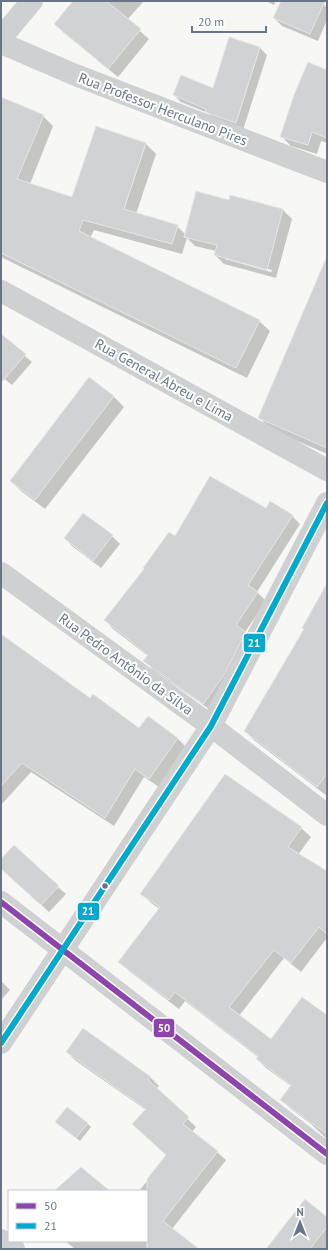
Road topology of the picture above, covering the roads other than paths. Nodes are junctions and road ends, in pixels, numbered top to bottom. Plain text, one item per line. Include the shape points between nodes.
1 (32, 1) edge
2 (1, 38) edge
3 (1, 43) edge
4 (327, 172) edge
5 (1, 291) edge
6 (327, 470) edge
7 (327, 504) edge
8 (1, 573) edge
9 (211, 726) junction
10 (327, 815) edge
11 (1, 902) edge
12 (63, 950) junction
13 (1, 1043) edge
14 (327, 1154) edge
15 (1, 1240) edge
16 (14, 1249) edge

1 - 2 street
3 - 4 street, Rua Professor Herculano Pires
5 - 6 street, Rua General Abreu e Lima
7 - 9 street
8 - 9 street, Rua Pedro Antônio da Silva
9 - 10 street, Rua Pedro Antônio da Silva
9 - 12 street
11 - 12 street
12 - 13 street
12 - 14 street
15 - 16 street

